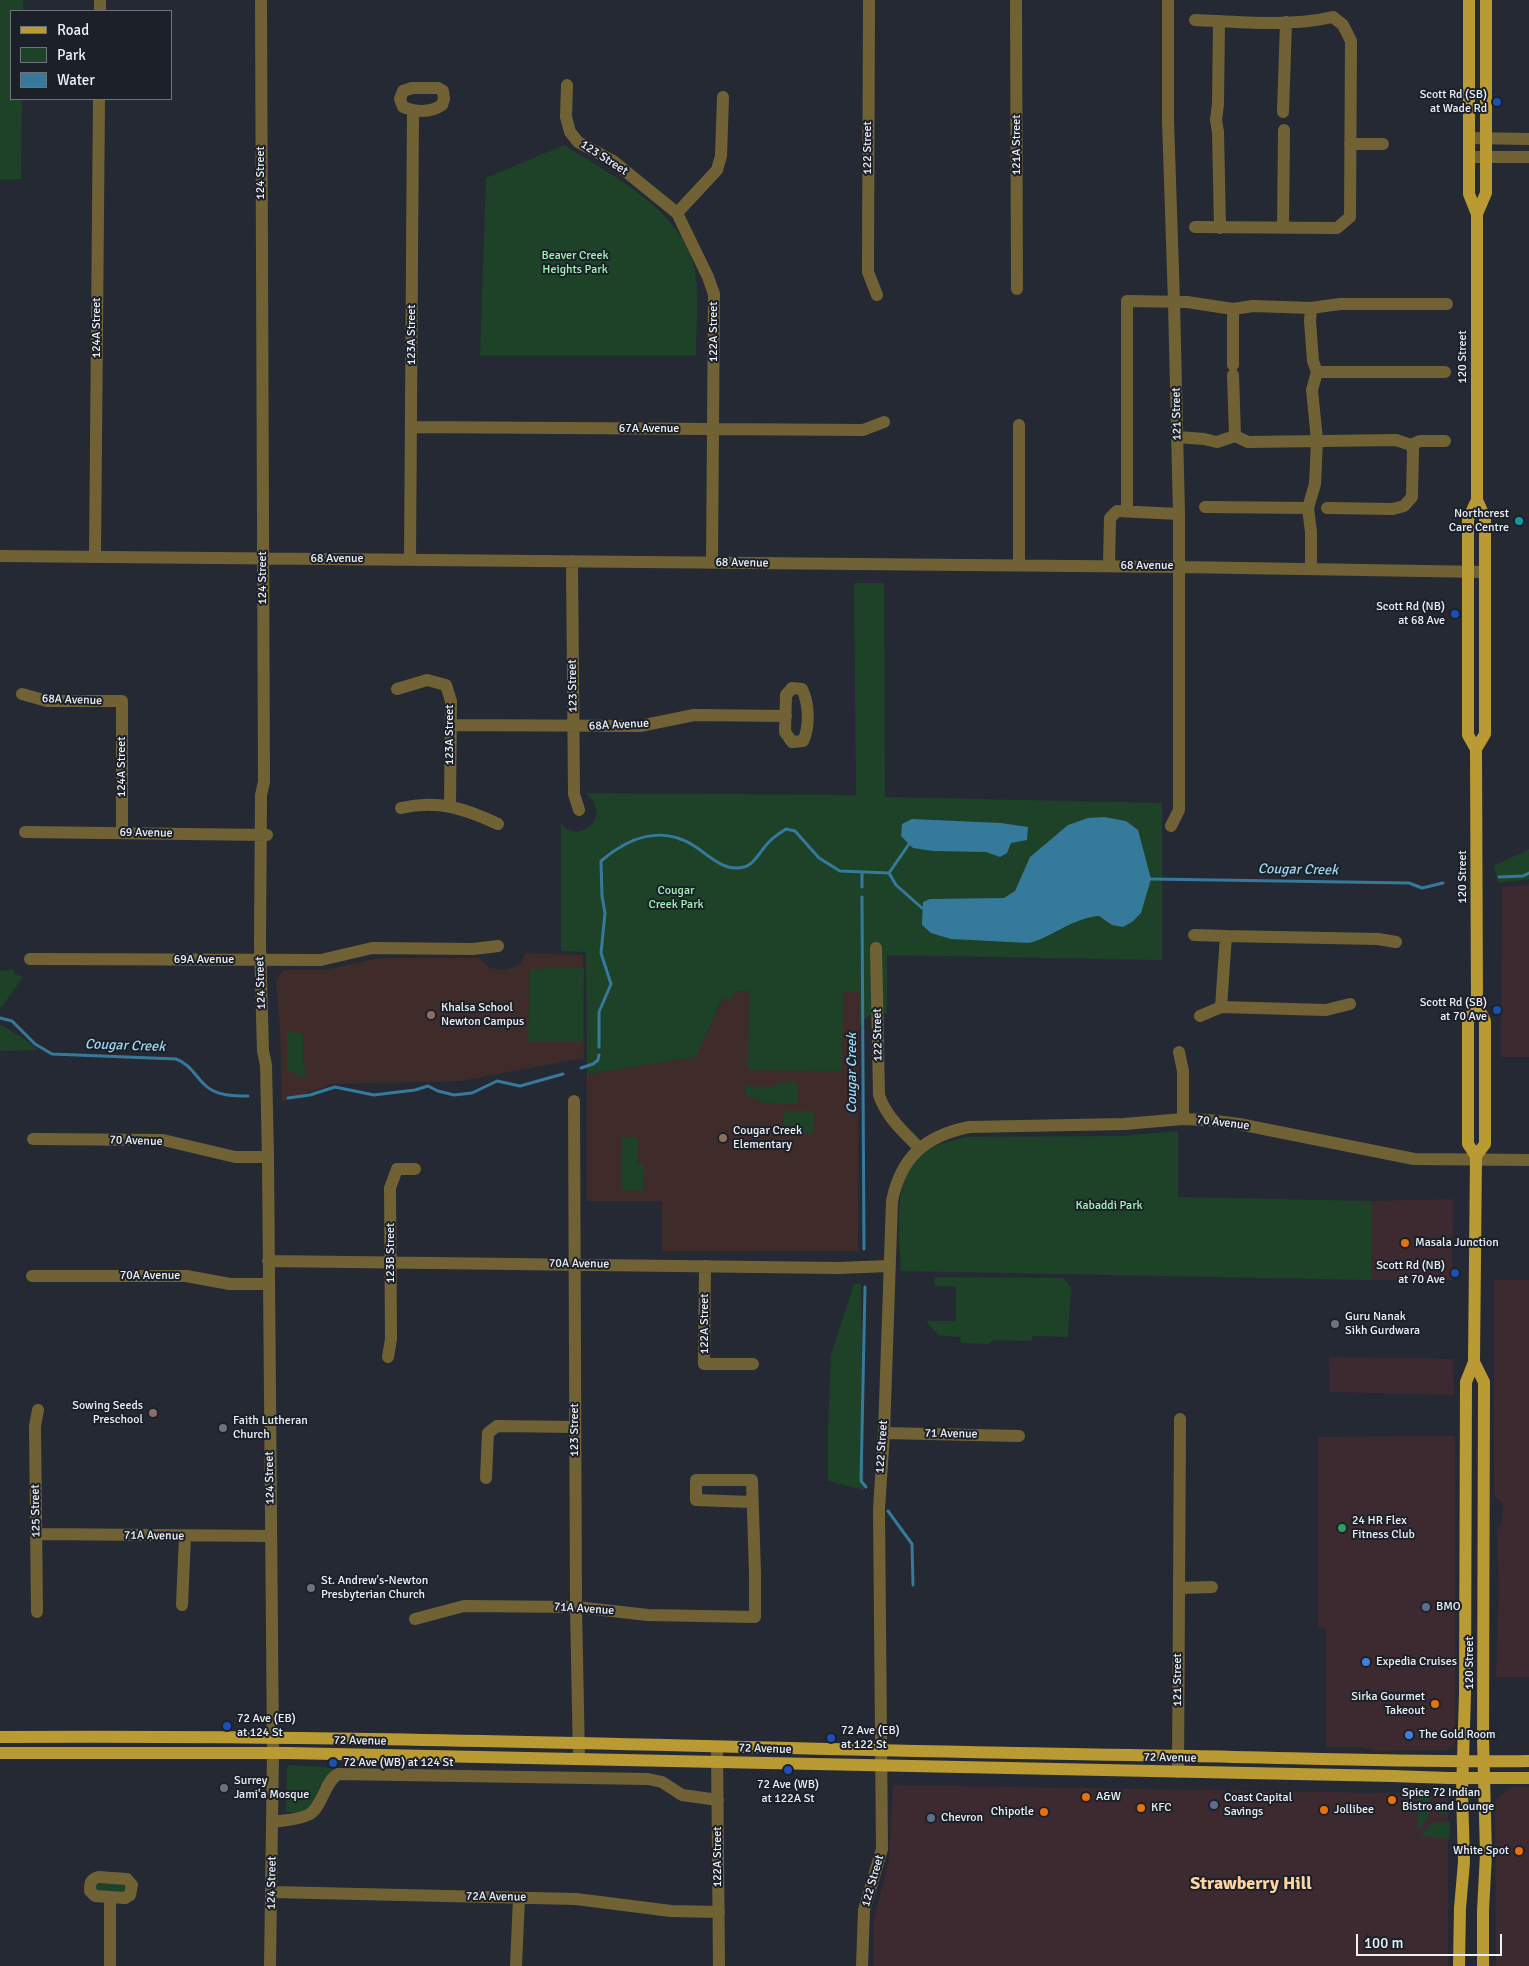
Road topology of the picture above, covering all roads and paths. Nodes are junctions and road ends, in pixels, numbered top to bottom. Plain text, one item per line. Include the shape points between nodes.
1 (261, 0) edge
2 (868, 0) edge
3 (1016, 0) edge
4 (1168, 0) edge
5 (1469, 0) edge
6 (1486, 0) edge
7 (1195, 20) dead end
8 (1219, 22) junction
9 (1286, 22) junction
10 (567, 86) dead end
11 (723, 97) dead end
12 (99, 100) edge
13 (413, 110) dead end
14 (1283, 112) dead end
15 (1284, 130) dead end
16 (1469, 138) junction
17 (1486, 138) junction
18 (1529, 138) edge
19 (1350, 144) junction
20 (1383, 144) dead end
21 (1469, 157) junction
22 (1486, 157) junction
23 (1529, 157) edge
24 (677, 213) junction
25 (1477, 214) junction
26 (1195, 227) dead end
27 (1220, 228) junction
28 (1283, 228) junction
29 (1017, 289) dead end
30 (877, 295) dead end
31 (1174, 302) junction
32 (1447, 304) dead end
33 (1311, 308) junction
34 (1233, 309) junction
35 (1318, 372) junction
36 (1445, 372) dead end
37 (884, 422) dead end
38 (1019, 425) dead end
39 (412, 427) junction
40 (713, 429) junction
41 (1235, 436) junction
42 (1178, 437) junction
43 (1317, 440) junction
44 (1445, 441) dead end
45 (1411, 445) junction
46 (1477, 500) junction
47 (1204, 507) dead end
48 (1308, 508) junction
49 (1327, 508) dead end
50 (1127, 511) junction
51 (1179, 514) junction
52 (0, 556) edge
53 (95, 557) junction
54 (263, 559) junction
55 (410, 560) junction
56 (572, 561) junction
57 (712, 563) junction
58 (1019, 565) junction
59 (1109, 566) junction
60 (1180, 567) junction
61 (1312, 569) junction
62 (1468, 572) junction
63 (1485, 572) junction
64 (397, 689) dead end
65 (22, 694) dead end
66 (122, 701) joint
67 (786, 716) dead end
68 (451, 725) junction
69 (574, 726) junction
70 (1476, 749) junction
71 (450, 806) junction
72 (401, 808) dead end
73 (579, 810) dead end
74 (498, 824) dead end
75 (1171, 826) dead end
76 (25, 832) dead end
77 (122, 832) junction
78 (263, 835) junction
79 (1194, 935) dead end
80 (1226, 936) junction
81 (1396, 942) dead end
82 (498, 946) dead end
83 (876, 948) dead end
84 (30, 959) dead end
85 (264, 960) junction
86 (1350, 1004) dead end
87 (1477, 1004) junction
88 (1221, 1007) junction
89 (1200, 1016) dead end
90 (1179, 1052) dead end
91 (574, 1101) dead end
92 (1183, 1119) junction
93 (33, 1139) dead end
94 (919, 1148) junction
95 (268, 1157) junction
96 (1476, 1158) junction
97 (1529, 1160) edge
98 (415, 1169) dead end
99 (268, 1261) junction
100 (391, 1262) junction
101 (574, 1264) junction
102 (705, 1266) junction
103 (889, 1266) junction
104 (32, 1276) dead end
105 (268, 1284) junction
106 (388, 1357) dead end
107 (1474, 1362) junction
108 (753, 1364) dead end
109 (38, 1410) dead end
110 (1180, 1419) dead end
111 (575, 1427) junction
112 (884, 1433) junction
113 (1019, 1436) dead end
114 (486, 1478) dead end
115 (752, 1502) dead end
116 (36, 1534) junction
117 (185, 1536) junction
118 (271, 1536) junction
119 (1212, 1587) dead end
120 (1179, 1588) junction
121 (182, 1605) dead end
122 (576, 1607) junction
123 (37, 1612) dead end
124 (415, 1619) dead end
125 (0, 1737) edge
126 (273, 1738) junction
127 (579, 1743) junction
128 (717, 1747) junction
129 (882, 1751) junction
130 (0, 1753) edge
131 (273, 1754) junction
132 (1178, 1756) junction
133 (579, 1759) junction
134 (1529, 1761) edge
135 (718, 1762) junction
136 (1464, 1762) junction
137 (1484, 1762) junction
138 (882, 1766) junction
139 (1178, 1772) junction
140 (1463, 1778) junction
141 (1485, 1778) junction
142 (1529, 1778) edge
143 (718, 1800) junction
144 (273, 1822) junction
145 (272, 1892) junction
146 (110, 1898) dead end
147 (519, 1898) junction
148 (719, 1912) junction
149 (110, 1966) edge
150 (270, 1966) edge
151 (516, 1966) edge
152 (719, 1966) edge
153 (862, 1966) edge
154 (1460, 1966) edge
155 (1483, 1966) edge

1 - 54 street, 124 Street
2 - 30 street, 122 Street via 868,272
3 - 29 street, 121A Street
4 - 31 street, 121 Street
5 - 16 main road, 120 Street
6 - 17 main road, 120 Street
7 - 8 street
8 - 9 street
8 - 27 street via 1216,120
9 - 14 street
9 - 19 street via 1333,17 1343,25 1352,40
10 - 24 street, 123 Street via 566,117 570,132 578,142 612,162
11 - 24 street via 721,156 717,170
12 - 53 street, 124A Street
13 - 39 street, 123A Street
15 - 28 street
16 - 17 street
16 - 21 main road, 120 Street
17 - 18 street
17 - 22 main road, 120 Street
19 - 20 street
19 - 28 street via 1350,218 1337,228
21 - 22 street
21 - 25 main road, 120 Street via 1469,194
22 - 23 street
22 - 25 main road, 120 Street via 1486,193
24 - 40 street, 122A Street via 714,294
25 - 46 main road, 120 Street
26 - 27 street
27 - 28 street
31 - 34 street
31 - 42 street, 121 Street
31 - 50 street via 1127,301
32 - 33 street via 1340,304
33 - 34 street via 1253,306
33 - 35 street via 1313,361
34 - 41 street
35 - 36 street
35 - 43 street via 1312,390
37 - 40 street, 67A Avenue via 862,430
38 - 58 street
39 - 40 street, 67A Avenue
39 - 55 street, 123A Street
40 - 57 street, 122A Street
41 - 42 street via 1217,442
41 - 43 street via 1248,442
42 - 51 street, 121 Street
43 - 45 street via 1396,440
43 - 48 street via 1315,484
44 - 45 street
45 - 49 street via 1412,497 1404,506
46 - 62 main road, 120 Street via 1468,519
46 - 63 main road, 120 Street via 1485,518
47 - 48 street
48 - 61 street
50 - 51 street
50 - 59 street via 1117,511 1110,518
51 - 60 street, 121 Street
52 - 53 street, 68 Avenue
53 - 54 street, 68 Avenue
54 - 55 street, 68 Avenue
54 - 78 street, 124 Street
55 - 56 street, 68 Avenue
56 - 57 street, 68 Avenue
56 - 69 street, 123 Street
57 - 58 street, 68 Avenue
58 - 59 street, 68 Avenue
59 - 60 street, 68 Avenue
60 - 61 street, 68 Avenue
60 - 75 street, 121 Street via 1179,810
61 - 62 street, 68 Avenue
62 - 63 street, 68 Avenue
62 - 70 main road, 120 Street via 1468,735
63 - 70 main road, 120 Street via 1485,734
64 - 68 street, 123A Street via 427,680 446,686 451,701
65 - 66 street, 68A Avenue via 47,701
66 - 77 street, 124A Street
67 - 69 street, 68A Avenue via 694,715 640,726
68 - 69 street, 68A Avenue
68 - 71 street, 123A Street
69 - 73 street, 123 Street via 574,794
70 - 87 main road, 120 Street
71 - 72 street via 419,804
71 - 74 street
76 - 77 street, 69 Avenue
77 - 78 street, 69 Avenue
78 - 85 street, 124 Street
79 - 80 street
80 - 81 street
80 - 88 street
82 - 85 street, 69A Avenue via 372,948 321,960
83 - 94 street, 122 Street via 879,1095 889,1116
84 - 85 street, 69A Avenue
85 - 95 street, 124 Street via 270,1051 266,1065
86 - 88 street via 1326,1010
87 - 96 main road, 120 Street via 1468,1021 1467,1079 1468,1144
87 - 96 main road, 120 Street via 1485,1021 1485,1144
88 - 89 street
90 - 92 street via 1183,1071
91 - 101 street, 123 Street
92 - 94 street, 70 Avenue via 1124,1124 969,1127 949,1131
92 - 96 street, 70 Avenue via 1239,1124 1414,1158
93 - 95 street, 70 Avenue via 163,1140 236,1157
94 - 103 street, 122 Street via 895,1183
95 - 99 street, 124 Street
96 - 97 street, 70 Avenue
96 - 107 main road, 120 Street
98 - 100 street, 123B Street via 397,1169 390,1188
99 - 100 street, 70A Avenue
99 - 105 street, 124 Street
100 - 101 street, 70A Avenue
100 - 106 street, 123B Street
101 - 102 street, 70A Avenue
101 - 111 street, 123 Street
102 - 103 street, 70A Avenue
102 - 108 street, 122A Street via 704,1364
103 - 112 street, 122 Street
104 - 105 street, 70A Avenue via 186,1276 230,1284
105 - 118 street, 124 Street
107 - 136 main road, 120 Street via 1466,1382
107 - 137 main road, 120 Street via 1484,1382
109 - 116 street, 125 Street via 35,1426
110 - 120 street, 121 Street
111 - 114 street via 497,1426 488,1434
111 - 122 street, 123 Street
112 - 113 street, 71 Avenue
112 - 129 street, 122 Street via 878,1510
115 - 122 street, 71A Avenue via 755,1617 648,1615
116 - 117 street, 71A Avenue
116 - 123 street, 125 Street
117 - 118 street, 71A Avenue
117 - 121 street
118 - 126 street, 124 Street
119 - 120 street
120 - 132 street, 121 Street
122 - 124 street, 71A Avenue via 464,1606
122 - 127 street, 123 Street
125 - 126 main road, 72 Avenue
126 - 127 main road, 72 Avenue
126 - 131 street, 124 Street
127 - 128 main road, 72 Avenue
127 - 133 street, 123 Street
128 - 129 main road, 72 Avenue
128 - 135 street, 122A Street
129 - 132 main road, 72 Avenue
129 - 138 street, 122 Street
130 - 131 main road, 72 Avenue
131 - 133 main road, 72 Avenue
131 - 144 street, 124 Street
132 - 136 main road, 72 Avenue
132 - 139 street, 121 Street
133 - 135 main road, 72 Avenue
134 - 137 main road, 72 Avenue
135 - 138 main road, 72 Avenue
135 - 143 street, 122A Street
136 - 137 main road, 72 Avenue
136 - 140 main road, 120 Street
137 - 141 main road, 120 Street
138 - 139 main road, 72 Avenue
138 - 153 street, 122 Street via 882,1849 864,1910
139 - 140 main road, 72 Avenue
140 - 141 main road, 72 Avenue
140 - 154 main road, 120 Street
141 - 142 main road, 72 Avenue
141 - 155 main road, 120 Street
143 - 144 street via 682,1795 662,1782 648,1778 338,1774 332,1778 314,1811
143 - 148 street, 122A Street
144 - 145 street, 124 Street
145 - 147 street, 72A Avenue
145 - 150 street, 124 Street
146 - 149 street
147 - 148 street, 72A Avenue via 576,1899 671,1911
147 - 151 street
148 - 152 street, 122A Street

